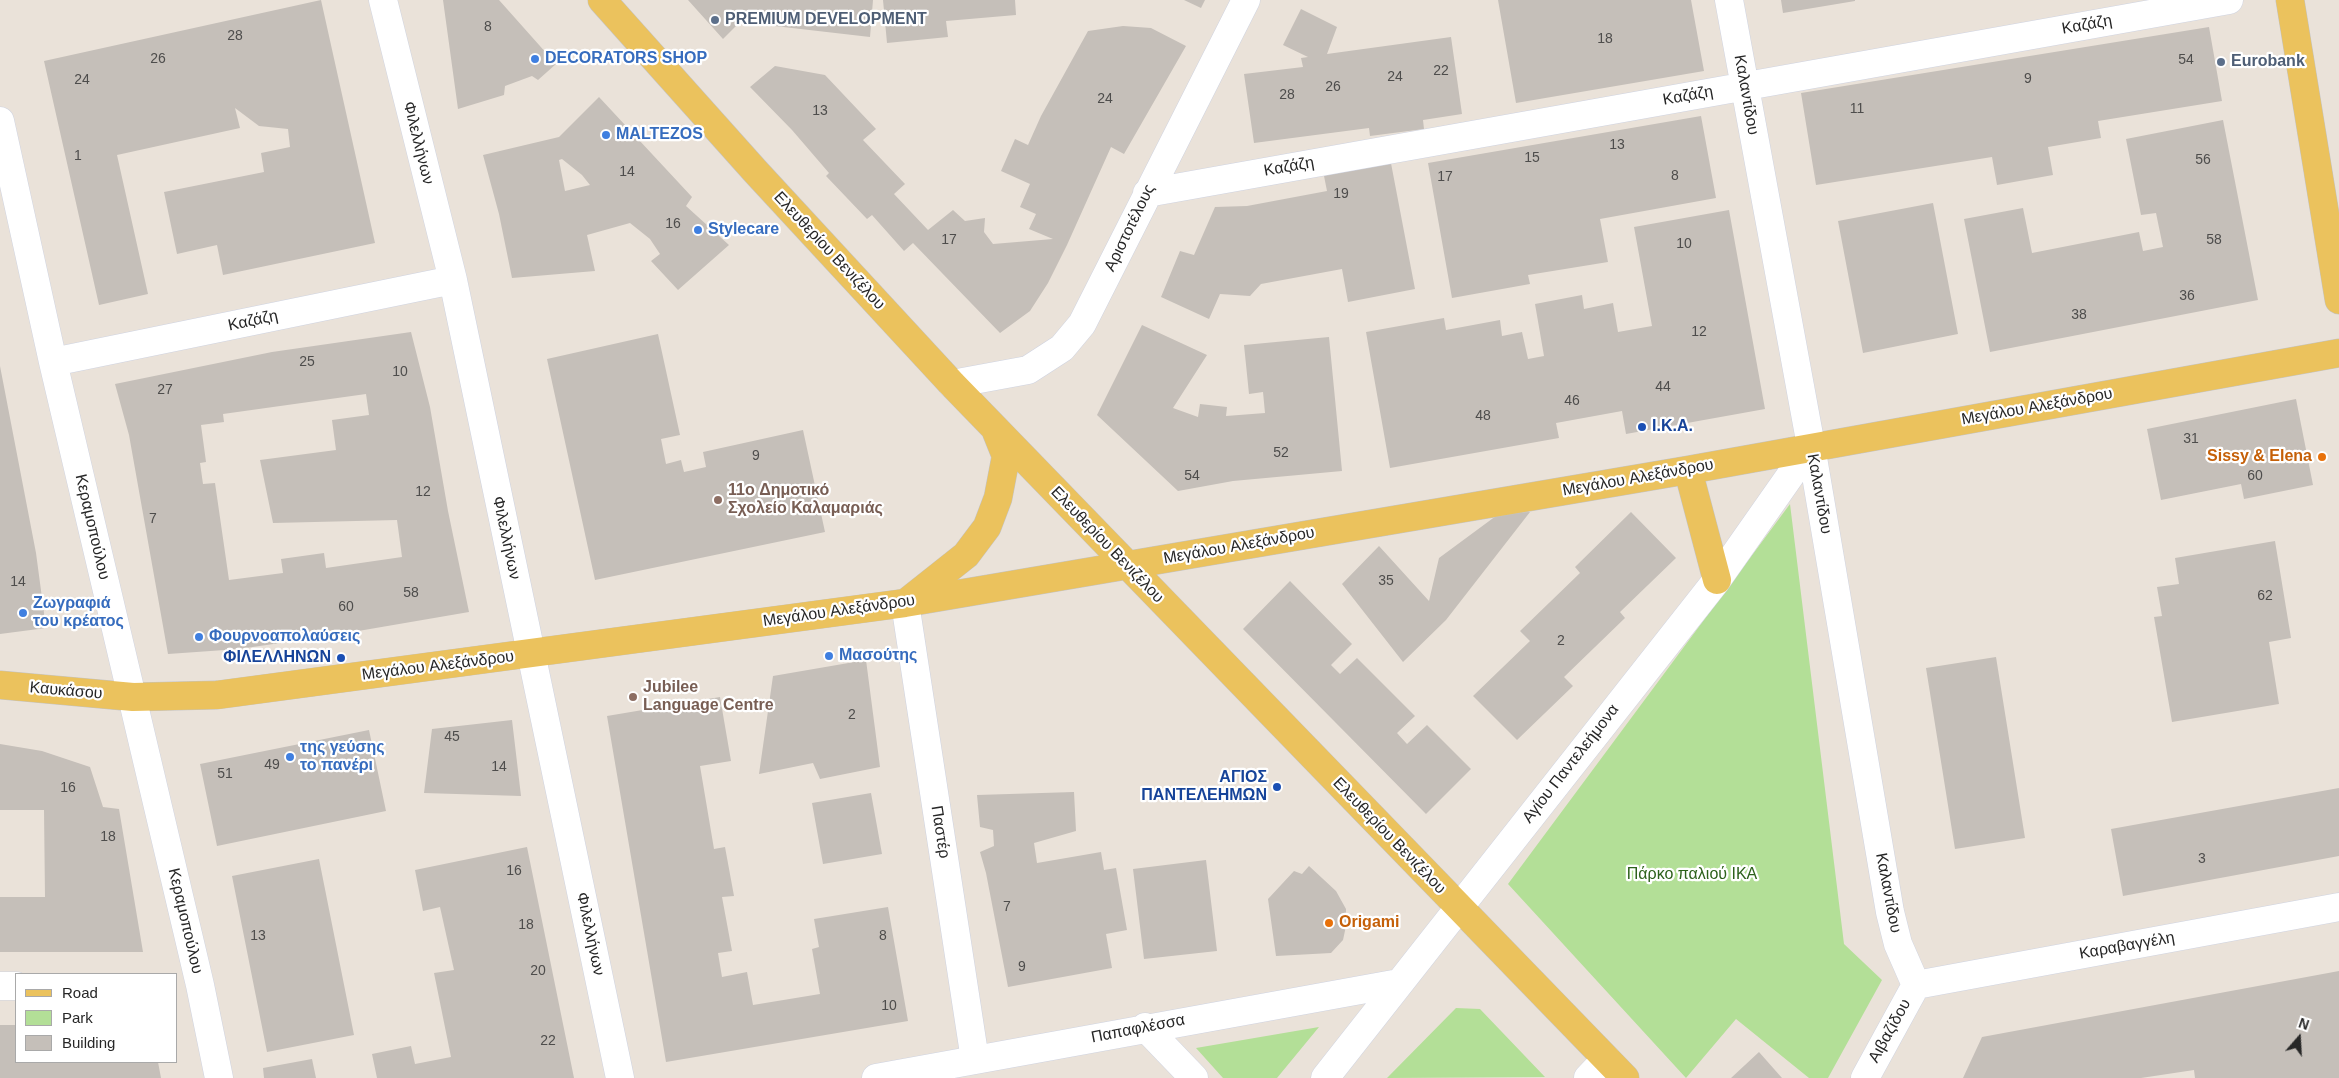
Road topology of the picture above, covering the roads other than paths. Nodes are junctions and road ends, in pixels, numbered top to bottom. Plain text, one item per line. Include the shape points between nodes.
1 (383, 0) edge
2 (602, 0) edge
3 (1246, 0) edge
4 (1729, 0) edge
5 (2229, 0) edge
6 (2290, 0) edge
7 (1744, 86) junction
8 (0, 121) edge
9 (1147, 193) junction
10 (453, 280) junction
11 (2339, 300) edge
12 (2339, 353) edge
13 (53, 362) junction
14 (952, 384) junction
15 (994, 428) junction
16 (1811, 446) junction
17 (1688, 470) junction
18 (1126, 564) junction
19 (1717, 580) junction
20 (905, 603) junction
21 (531, 654) junction
22 (0, 685) edge
23 (132, 697) junction
24 (1458, 907) junction
25 (2339, 907) edge
26 (1399, 983) junction
27 (188, 985) edge
28 (1916, 985) junction
29 (0, 986) edge
30 (15, 986) edge
31 (1145, 1028) junction
32 (975, 1060) junction
33 (1606, 1072) edge
34 (219, 1078) edge
35 (620, 1078) edge
36 (876, 1078) edge
37 (1194, 1078) edge
38 (1325, 1078) edge
39 (1865, 1078) edge

1 - 10 street, Φιλελλήνων
2 - 14 main road, Ελευθερίου Βενιζέλου
3 - 9 street, Αριστοτέλους
4 - 7 street, Καλαντίδου
5 - 7 street, Καζάζη
6 - 11 main road
7 - 9 street, Καζάζη
7 - 16 street, Καλαντίδου
8 - 13 street, Κεραμοπούλου
9 - 14 street, Αριστοτέλους via 1082,324 1062,348 1028,370
10 - 13 street, Καζάζη
10 - 21 street, Φιλελλήνων
12 - 16 main road, Μεγάλου Αλεξάνδρου
13 - 23 street, Κεραμοπούλου
14 - 15 main road, Ελευθερίου Βενιζέλου
15 - 18 main road, Ελευθερίου Βενιζέλου
15 - 20 main road via 1006,456 998,498 988,527 966,555
16 - 17 main road, Μεγάλου Αλεξάνδρου
16 - 19 street, Αγίου Παντελεήμονα
16 - 28 street, Καλαντίδου via 1890,912 1898,944
17 - 18 main road, Μεγάλου Αλεξάνδρου
17 - 19 main road
18 - 20 main road, Μεγάλου Αλεξάνδρου
18 - 24 main road, Ελευθερίου Βενιζέλου
19 - 24 street, Αγίου Παντελεήμονα
20 - 21 main road, Μεγάλου Αλεξάνδρου
20 - 32 street, Παστέρ
21 - 23 main road, Μεγάλου Αλεξάνδρου via 217,695
21 - 35 street, Φιλελλήνων
22 - 23 main road, Καυκάσου
23 - 27 street, Κεραμοπούλου
24 - 26 street, Αγίου Παντελεήμονα
24 - 33 main road, Ελευθερίου Βενιζέλου
25 - 28 street, Καραβαγγέλη
26 - 31 street, Παπαφλέσσα
26 - 38 street, Αγίου Παντελεήμονα
27 - 34 street, Κεραμοπούλου
28 - 39 street, Αιβαζίδου
29 - 30 street
31 - 32 street, Παπαφλέσσα
31 - 37 street
32 - 36 street, Παπαφλέσσα

